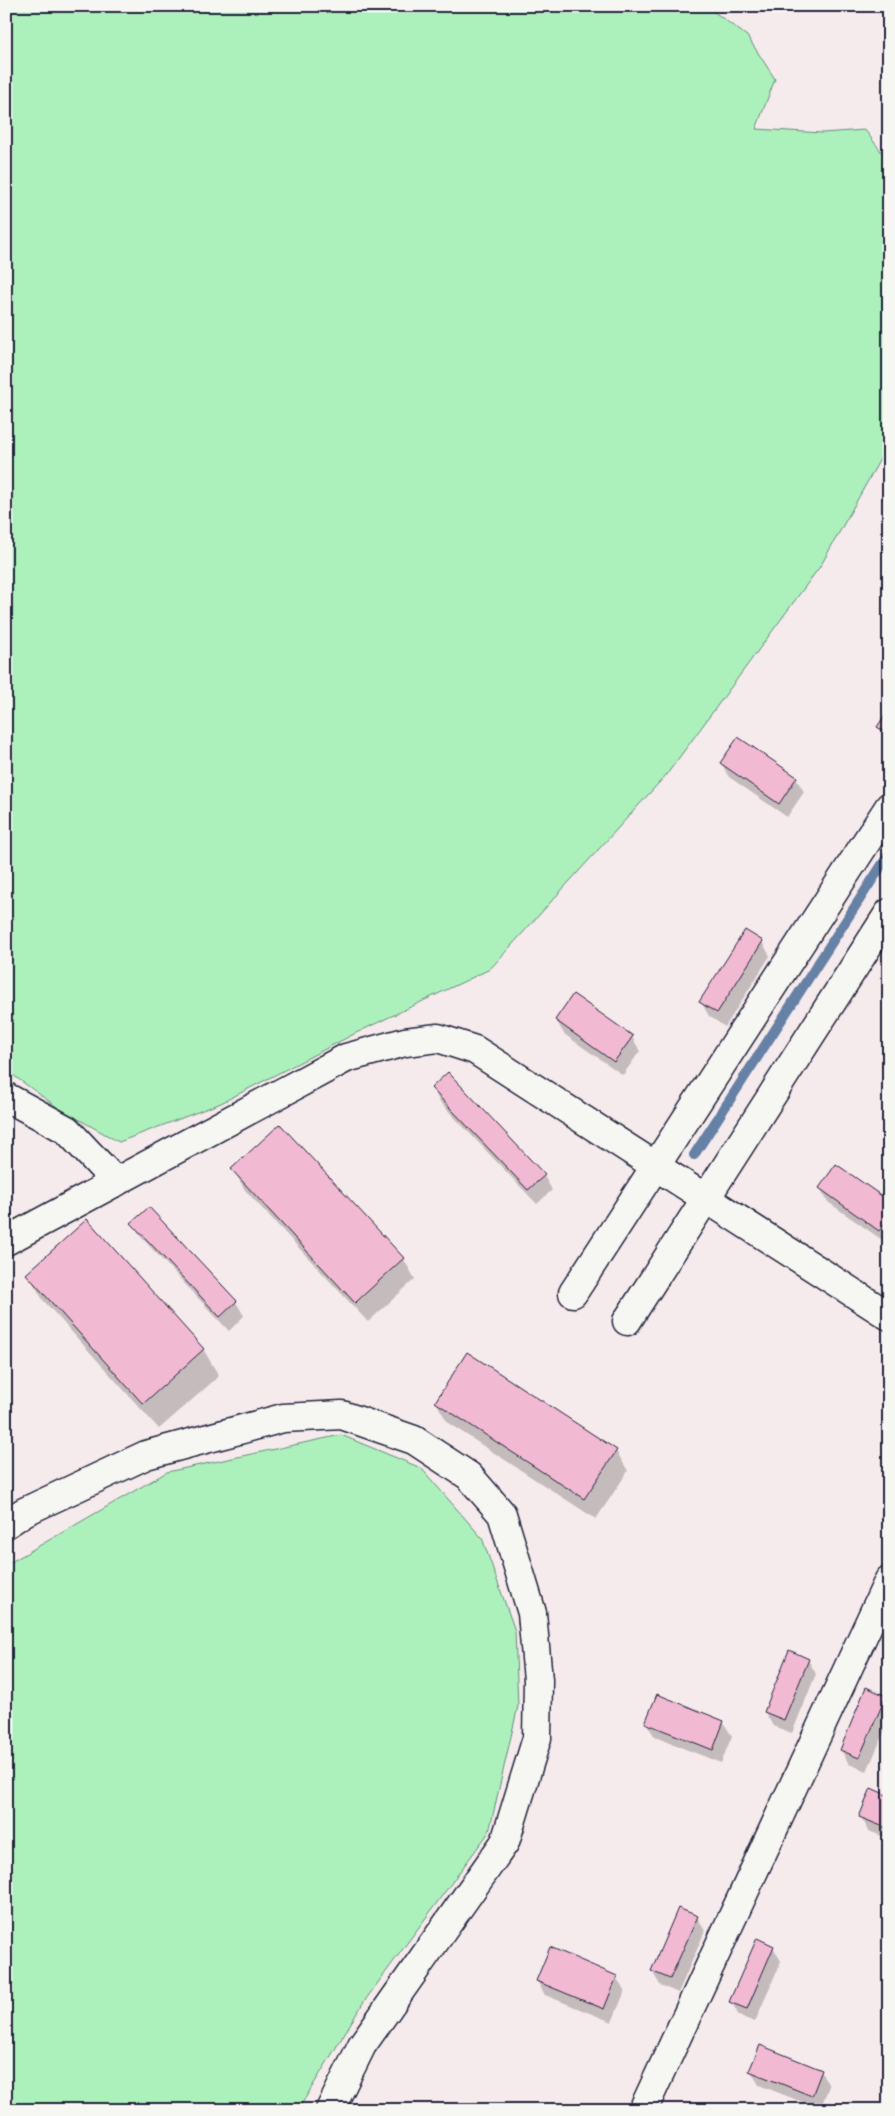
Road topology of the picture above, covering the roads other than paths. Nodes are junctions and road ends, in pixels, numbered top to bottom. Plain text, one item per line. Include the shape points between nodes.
1 (889, 807) edge
2 (889, 913) edge
3 (6, 1096) edge
4 (655, 1167) junction
5 (116, 1182) junction
6 (705, 1199) junction
7 (6, 1241) edge
8 (573, 1293) dead end
9 (889, 1316) edge
10 (627, 1321) dead end
11 (6, 1524) edge
12 (889, 1580) edge
13 (330, 2110) edge
14 (642, 2110) edge

1 - 4 street
2 - 6 street
3 - 5 street via 67,1130
4 - 5 street via 475,1050 438,1038 405,1042 346,1058
4 - 6 street
4 - 8 street
5 - 7 street
6 - 9 street
6 - 10 street
11 - 13 street via 24,1512 146,1455 283,1418 342,1415 414,1440 469,1476 502,1514 532,1613 538,1680 534,1747 505,1842 362,2045
12 - 14 street

